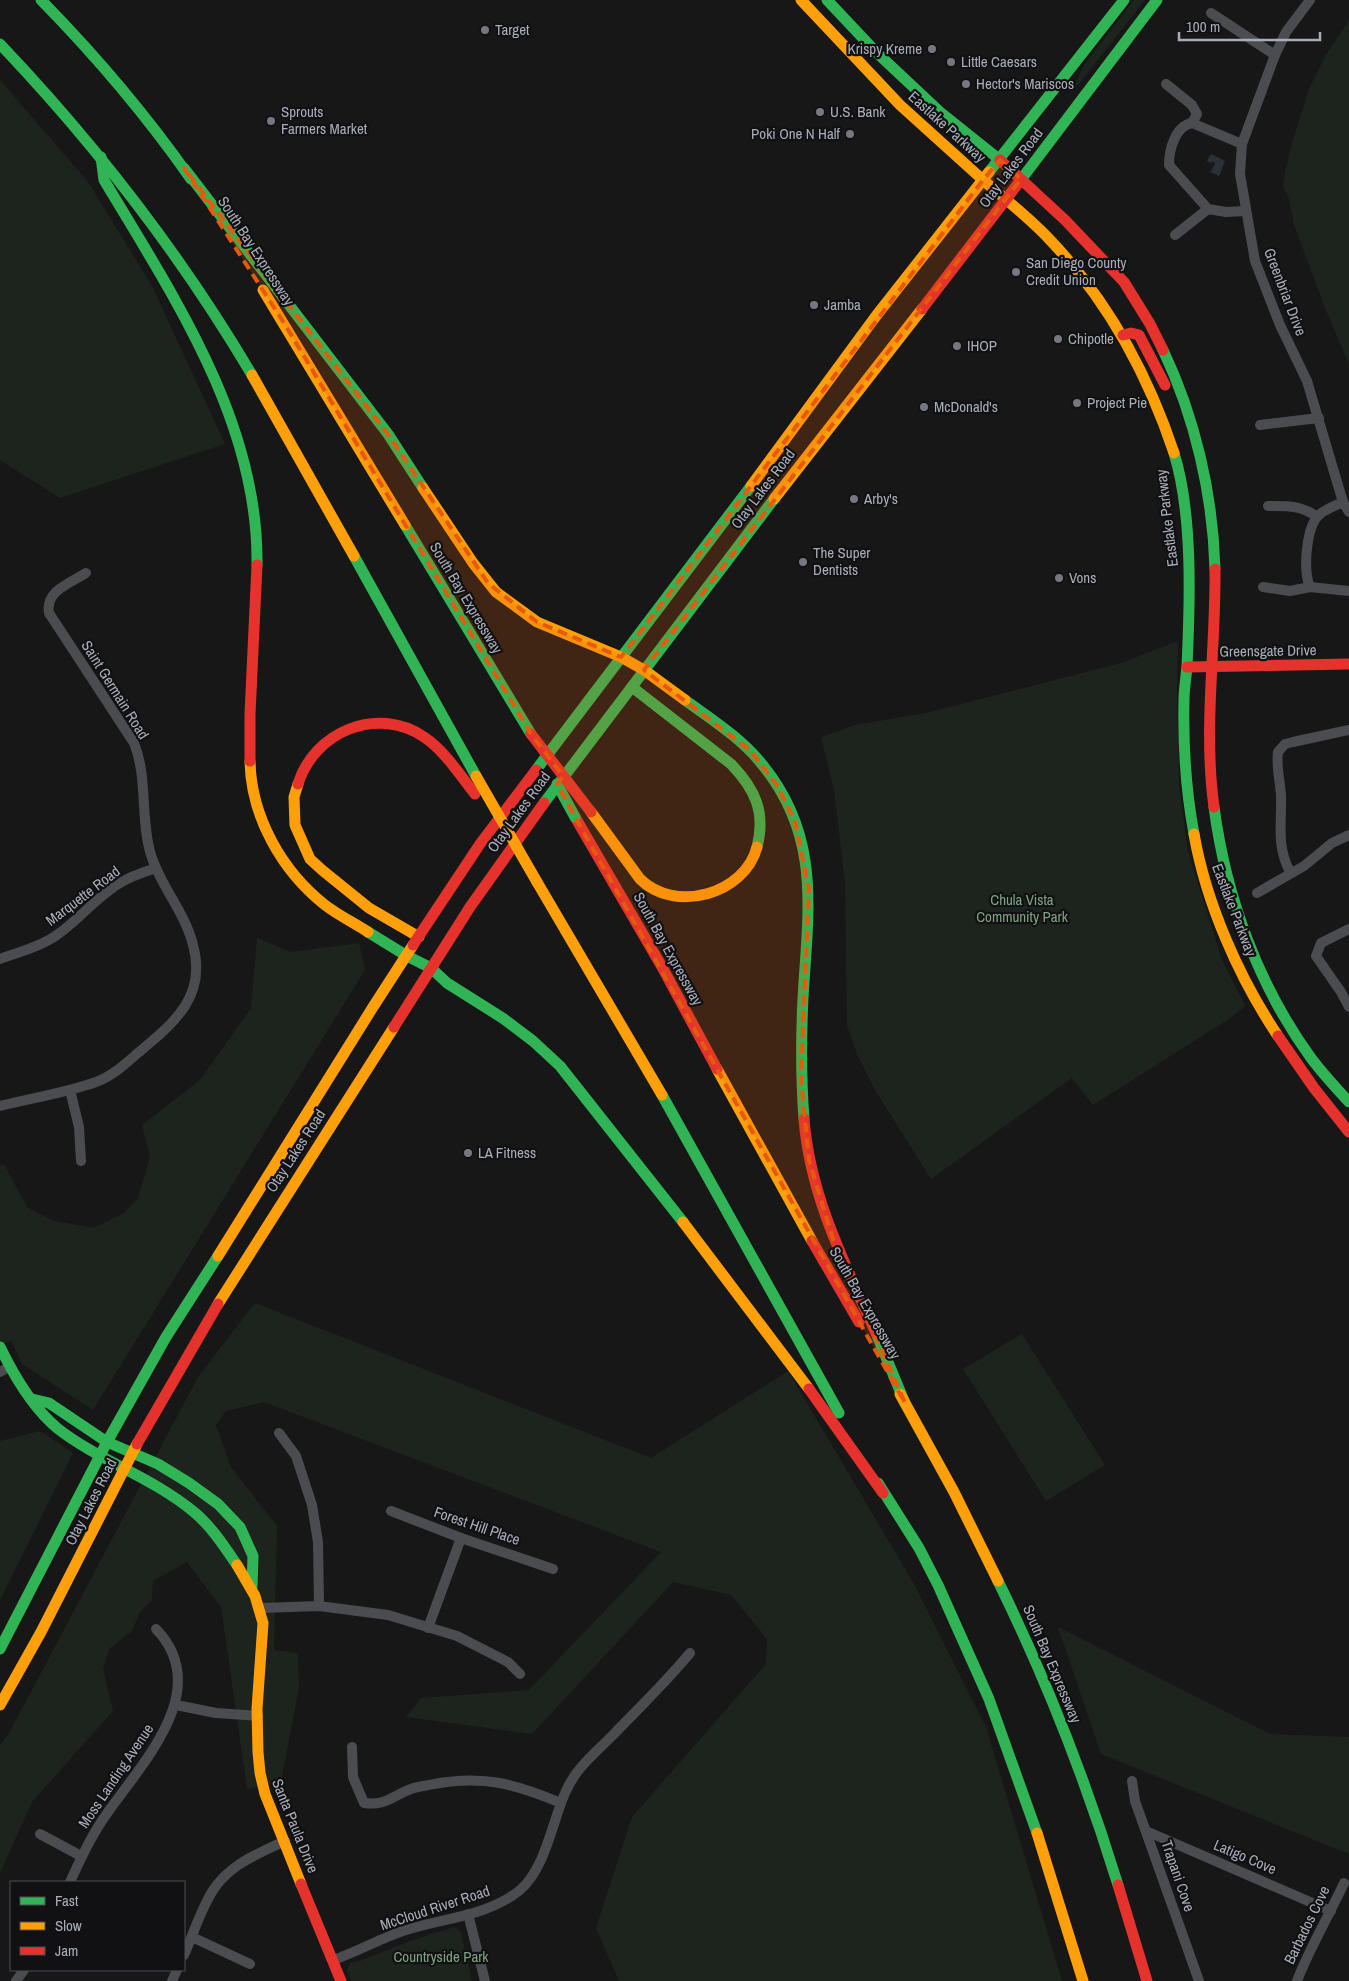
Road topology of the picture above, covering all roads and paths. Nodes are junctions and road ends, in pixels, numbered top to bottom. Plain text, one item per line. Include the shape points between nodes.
1 (41, 0) edge
2 (801, 0) edge
3 (827, 0) edge
4 (1124, 0) edge
5 (1157, 0) edge
6 (1310, 0) edge
7 (1211, 13) dead end
8 (0, 44) edge
9 (1275, 55) junction
10 (1166, 84) dead end
11 (1192, 123) junction
12 (1242, 144) junction
13 (101, 157) junction
14 (1000, 160) junction
15 (184, 168) junction
16 (1021, 179) junction
17 (983, 180) junction
18 (1006, 200) junction
19 (1208, 209) junction
20 (1245, 210) junction
21 (1175, 235) dead end
22 (1122, 336) junction
23 (1319, 418) junction
24 (1260, 425) dead end
25 (1199, 455) junction
26 (1343, 502) junction
27 (1268, 506) dead end
28 (1349, 512) edge
29 (1317, 517) junction
30 (86, 573) dead end
31 (1263, 587) dead end
32 (1310, 587) junction
33 (1349, 590) edge
34 (621, 657) junction
35 (1349, 664) edge
36 (1212, 667) junction
37 (1187, 668) junction
38 (644, 670) junction
39 (632, 687) junction
40 (1349, 730) edge
41 (531, 734) junction
42 (1349, 835) edge
43 (528, 866) junction
44 (156, 868) junction
45 (1290, 872) junction
46 (1257, 893) dead end
47 (1349, 930) edge
48 (419, 937) junction
49 (407, 956) junction
50 (0, 959) edge
51 (431, 968) junction
52 (1259, 1007) junction
53 (1349, 1007) edge
54 (1295, 1033) junction
55 (70, 1090) junction
56 (1349, 1102) edge
57 (0, 1106) edge
58 (1349, 1132) edge
59 (81, 1161) dead end
60 (0, 1347) edge
61 (5, 1369) edge
62 (32, 1399) junction
63 (906, 1403) junction
64 (279, 1433) dead end
65 (107, 1442) junction
66 (132, 1452) junction
67 (100, 1456) junction
68 (124, 1470) junction
69 (883, 1493) junction
70 (391, 1511) dead end
71 (461, 1538) junction
72 (554, 1569) dead end
73 (252, 1587) junction
74 (319, 1606) junction
75 (260, 1608) junction
76 (428, 1628) junction
77 (156, 1629) dead end
78 (0, 1649) edge
79 (690, 1653) dead end
80 (520, 1674) dead end
81 (0, 1705) edge
82 (176, 1705) junction
83 (258, 1716) junction
84 (352, 1747) dead end
85 (1132, 1781) dead end
86 (561, 1803) junction
87 (1146, 1831) junction
88 (40, 1834) dead end
89 (285, 1841) junction
90 (81, 1856) junction
91 (70, 1881) edge
92 (1344, 1883) dead end
93 (1331, 1911) junction
94 (468, 1914) junction
95 (192, 1938) junction
96 (185, 1953) edge
97 (333, 1960) junction
98 (250, 1964) dead end
99 (341, 1981) edge
100 (485, 1981) edge
101 (1083, 1981) edge
102 (1147, 1981) edge
103 (1199, 1981) edge
104 (1297, 1981) edge

1 - 15 main road, South Bay Expressway via 117,82
2 - 17 main road, Eastlake Parkway via 900,105
3 - 14 main road, Eastlake Parkway via 940,112
4 - 14 main road, Otay Lakes Road
5 - 16 main road, Otay Lakes Road
6 - 9 street, Greenbriar Drive via 1286,32
7 - 9 street
8 - 13 main road
9 - 12 street, Greenbriar Drive
10 - 11 street via 1192,105 1197,114
11 - 12 street
11 - 19 street via 1181,127 1176,135 1169,165
12 - 20 street, Greenbriar Drive via 1240,174
13 - 43 main road, bridge via 186,271 242,358
13 - 49 main road via 104,180 178,304 224,402 243,456 251,494 257,559 250,766 263,822 288,867 315,897
14 - 16 main road, Eastlake Parkway
14 - 17 main road, Otay Lakes Road
15 - 34 main road via 388,434 488,583 510,604 537,622
15 - 41 main road, South Bay Expressway via 284,323
16 - 18 main road, Otay Lakes Road
16 - 25 main road, Eastlake Parkway via 1078,232 1128,288 1151,326 1175,380
17 - 18 main road, Eastlake Parkway
17 - 34 main road, Otay Lakes Road via 876,316
18 - 22 main road, Eastlake Parkway via 1050,239 1087,281
18 - 38 main road, Otay Lakes Road
19 - 20 street via 1226,212
19 - 21 street
20 - 23 street, Greenbriar Drive via 1255,261 1280,325 1307,381
22 - 25 main road via 1136,333 1143,340 1185,434
22 - 37 main road, Eastlake Parkway via 1161,414 1177,464 1189,572
23 - 24 street
23 - 26 street, Greenbriar Drive
25 - 36 main road, Eastlake Parkway via 1207,487 1213,538
26 - 28 street, Greenbriar Drive
26 - 29 street
27 - 29 street via 1294,506
29 - 32 street via 1310,534 1307,557 1306,578
30 - 44 street, Saint Germain Road via 56,591 50,600 49,614 134,743 149,848
31 - 32 street via 1290,591
32 - 33 street
34 - 38 main road
34 - 48 main road, Otay Lakes Road via 480,844
35 - 36 main road, Greensgate Drive
36 - 37 main road, Greensgate Drive
36 - 54 main road, Eastlake Parkway via 1208,731 1211,785 1221,843 1251,950
37 - 52 main road, Eastlake Parkway via 1184,700 1186,763 1198,858 1223,931
38 - 39 main road, Otay Lakes Road
38 - 63 main road via 750,750 777,785 795,820 806,860 809,888 801,1079 809,1160 833,1239
39 - 41 main road, bridge via 731,764 756,799 761,816 757,850 744,873 723,889 698,897 671,896 640,879
39 - 51 main road, Otay Lakes Road via 537,811
40 - 45 street via 1285,744 1278,752 1279,838
41 - 63 main road, South Bay Expressway, bridge via 796,1213
42 - 45 street
43 - 48 main road, bridge via 475,794 428,739 404,727 385,723 358,725 332,736 312,754 298,778 293,804 299,839 307,854 325,873 369,908
43 - 69 main road, bridge via 686,1137
44 - 50 street, Marquette Road via 120,883 50,939
44 - 55 street, Saint Germain Road via 178,907 193,944 196,970 192,994 173,1024 119,1070
45 - 46 street
47 - 53 street via 1320,943 1316,956
48 - 49 main road, Otay Lakes Road
49 - 51 main road
49 - 65 main road, Otay Lakes Road via 166,1337
51 - 66 main road, Otay Lakes Road via 252,1248
51 - 69 main road via 447,984 519,1030 572,1080 785,1355
52 - 54 main road via 1267,1009 1283,1030
52 - 58 main road, Eastlake Parkway via 1314,1088
54 - 56 main road, Eastlake Parkway via 1311,1058
55 - 57 street, Saint Germain Road
55 - 59 street via 79,1127
60 - 61 main road, Santa Paula Drive
61 - 62 main road, Santa Paula Drive
62 - 65 main road, Santa Paula Drive via 49,1404
62 - 67 main road, Santa Paula Drive via 56,1428
63 - 102 main road, South Bay Expressway via 994,1569 1039,1669 1090,1799
64 - 74 street via 296,1456 312,1505 318,1542
65 - 66 main road, Santa Paula Drive
65 - 67 main road, Otay Lakes Road
66 - 68 main road, Otay Lakes Road
66 - 73 main road, Santa Paula Drive via 189,1483 218,1504 240,1527 253,1556
67 - 68 main road, Santa Paula Drive
67 - 78 main road, Otay Lakes Road
68 - 73 main road, Santa Paula Drive via 194,1512 213,1531
68 - 81 main road, Otay Lakes Road
69 - 101 main road via 919,1548 990,1699 1032,1816
70 - 71 street, Forest Hill Place
71 - 72 street, Forest Hill Place
71 - 76 street
73 - 75 main road, Santa Paula Drive
74 - 75 street
74 - 76 street via 388,1615
75 - 83 main road, Santa Paula Drive via 263,1623
76 - 80 street via 471,1642 508,1662
77 - 82 street, Moss Landing Avenue via 168,1644 175,1664 179,1690
79 - 86 street, McCloud River Road via 579,1768
82 - 83 street via 216,1713
82 - 90 street, Moss Landing Avenue via 165,1730
83 - 89 main road, Santa Paula Drive via 259,1773
84 - 86 street via 353,1777 364,1804 378,1805 412,1788 485,1781 512,1784
85 - 87 street, Trapani Cove via 1135,1801
86 - 94 street, McCloud River Road via 541,1857 529,1879 500,1903
87 - 93 street, Latigo Cove
87 - 103 street, Trapani Cove
88 - 90 street
89 - 95 street via 245,1860 223,1877 207,1901
89 - 97 main road, Santa Paula Drive
90 - 91 street, Moss Landing Avenue
92 - 93 street, Barbados Cove
93 - 104 street, Barbados Cove via 1306,1956
94 - 97 street, McCloud River Road via 402,1931
94 - 100 street
95 - 96 street
95 - 98 street
97 - 99 main road, Santa Paula Drive

